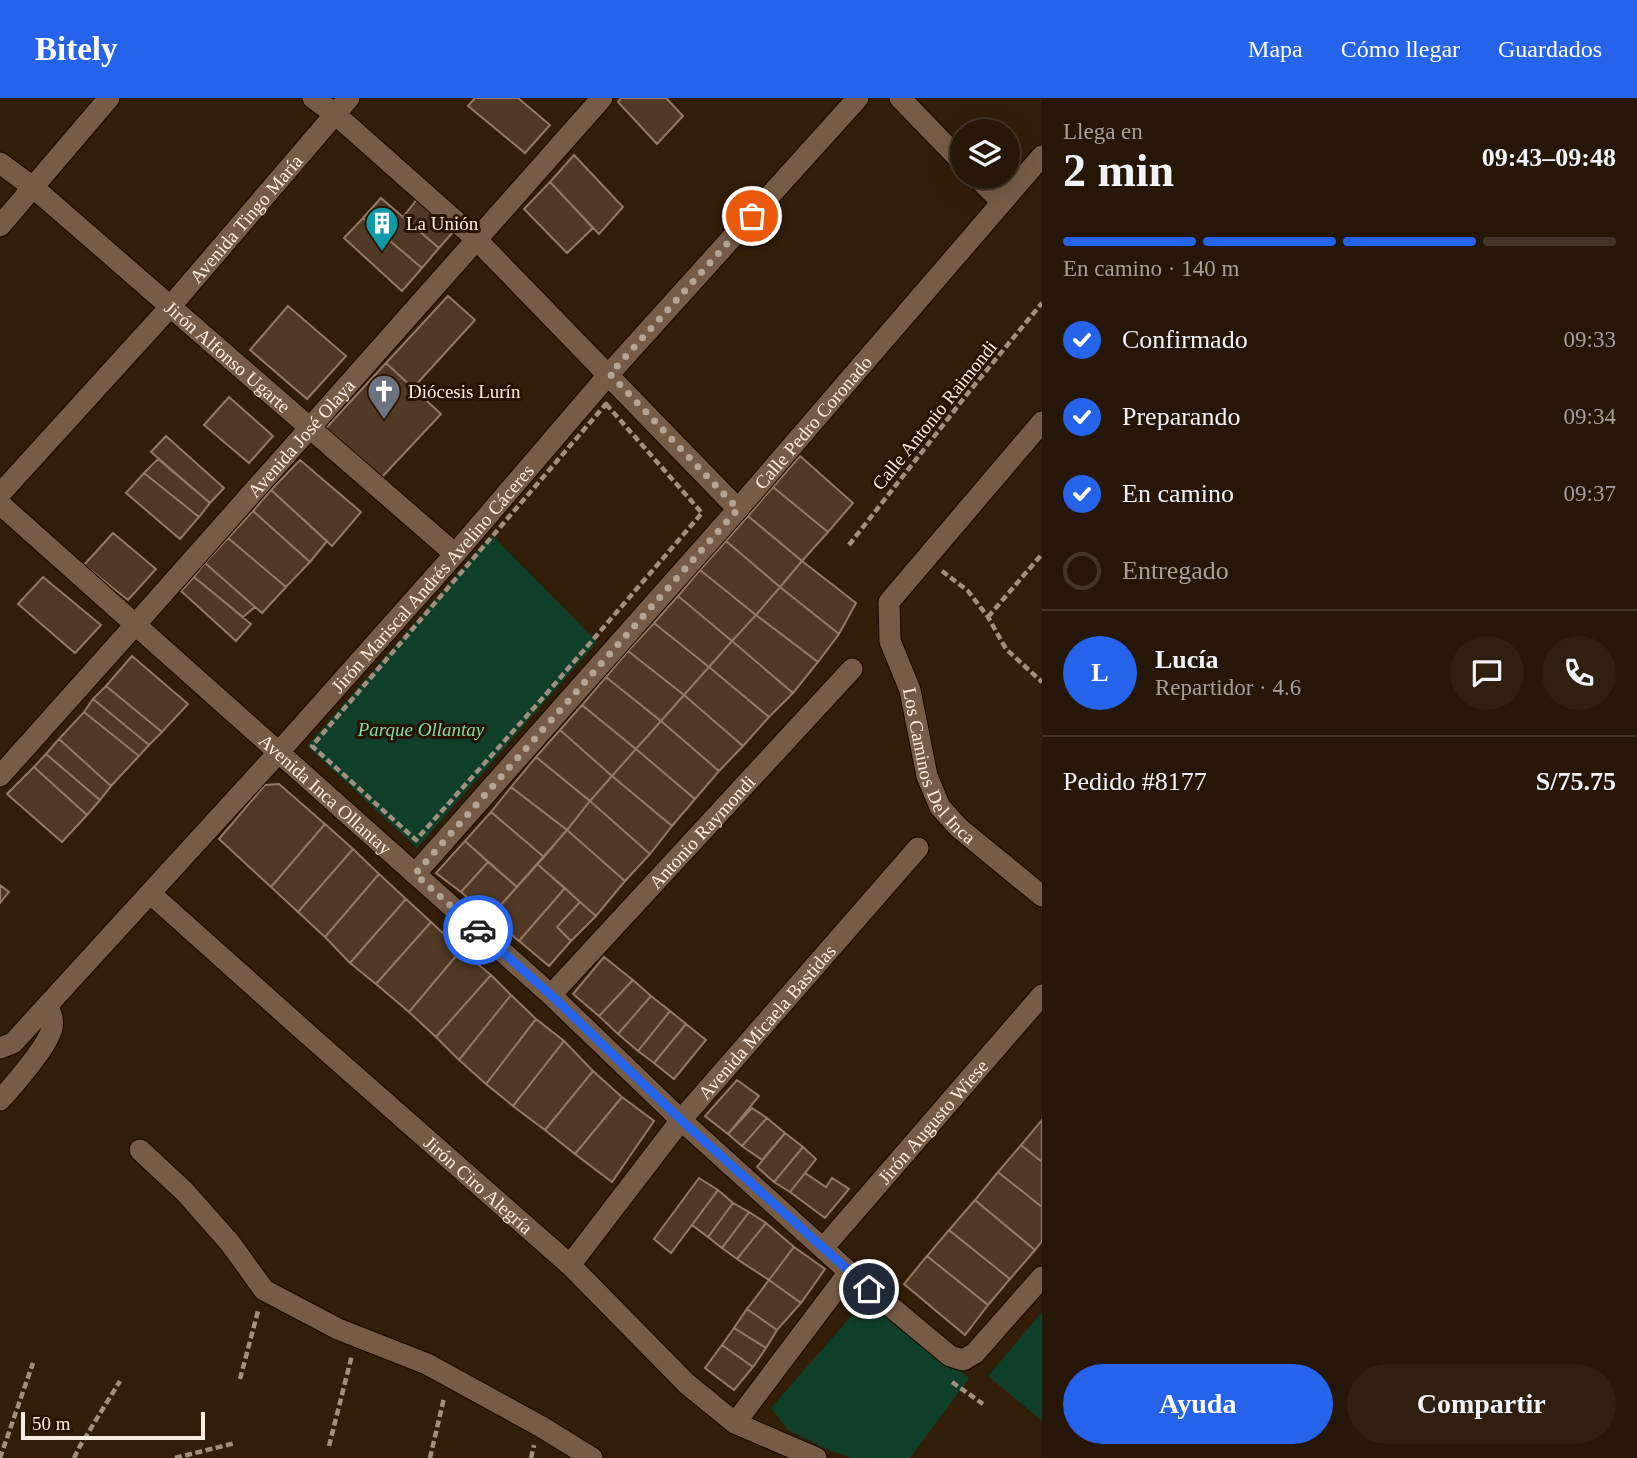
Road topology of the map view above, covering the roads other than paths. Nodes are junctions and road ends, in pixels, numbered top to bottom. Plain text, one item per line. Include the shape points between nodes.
1 (109, 98) edge
2 (313, 98) edge
3 (602, 98) edge
4 (858, 98) edge
5 (900, 98) edge
6 (342, 106) edge
7 (950, 150) edge
8 (1042, 156) edge
9 (0, 163) edge
10 (34, 188) junction
11 (989, 189) edge
12 (1001, 201) junction
13 (0, 226) edge
14 (476, 239) junction
15 (170, 307) junction
16 (610, 374) junction
17 (1042, 422) edge
18 (309, 428) junction
19 (0, 494) edge
20 (0, 504) edge
21 (738, 509) junction
22 (455, 554) junction
23 (135, 625) junction
24 (852, 669) dead end
25 (279, 752) junction
26 (0, 776) edge
27 (918, 848) dead end
28 (415, 874) junction
29 (151, 894) junction
30 (1042, 896) edge
31 (551, 995) junction
32 (1042, 995) edge
33 (48, 1007) junction
34 (1, 1049) edge
35 (0, 1100) edge
36 (681, 1120) junction
37 (140, 1150) dead end
38 (824, 1247) junction
39 (570, 1265) junction
40 (849, 1272) junction
41 (1042, 1278) edge
42 (735, 1423) junction
43 (592, 1458) edge
44 (816, 1458) edge

1 - 10 street
2 - 6 street
3 - 14 street, Avenida José Olaya
4 - 16 street, Jirón Mariscal Andrés Avelino Cáceres
5 - 7 street
6 - 14 street
6 - 15 street, Avenida Tingo María
8 - 12 street, Calle Pedro Coronado
9 - 10 street, Jirón Alfonso Ugarte
10 - 13 street
10 - 15 street, Jirón Alfonso Ugarte
11 - 12 street
12 - 21 street, Calle Pedro Coronado
14 - 16 street
14 - 18 street, Avenida José Olaya
15 - 18 street, Jirón Alfonso Ugarte
15 - 19 street, Avenida Tingo María
16 - 21 street
16 - 22 street, Jirón Mariscal Andrés Avelino Cáceres
17 - 30 street, Los Caminos Del Inca via 889,602 890,641 910,690 928,776 940,807 958,828
18 - 22 street, Jirón Alfonso Ugarte
18 - 23 street, Avenida José Olaya
20 - 23 street, Avenida Inca Ollantay
21 - 28 street, Calle Pedro Coronado
22 - 25 street, Jirón Mariscal Andrés Avelino Cáceres
23 - 25 street, Avenida Inca Ollantay
23 - 26 street, Avenida José Olaya
24 - 31 street, Antonio Raymondi
25 - 28 street, Avenida Inca Ollantay
25 - 29 street, Jirón Mariscal Andrés Avelino Cáceres
27 - 36 street, Avenida Micaela Bastidas
28 - 31 street, Avenida Inca Ollantay
29 - 33 street, Jirón Mariscal Andrés Avelino Cáceres
29 - 39 street, Jirón Ciro Alegría
31 - 36 street, Avenida Inca Ollantay
32 - 38 street, Jirón Augusto Wiese
33 - 34 street, Jirón Mariscal Andrés Avelino Cáceres via 13,1043
33 - 35 street via 52,1030
36 - 38 street, Avenida Inca Ollantay
36 - 39 street, Avenida Micaela Bastidas
37 - 43 street via 185,1192 264,1290 356,1336 427,1364
38 - 40 street, Avenida Inca Ollantay
39 - 42 street, Jirón Ciro Alegría via 687,1384
40 - 41 street, Avenida Inca Ollantay via 950,1356 963,1360 975,1353
40 - 42 street
42 - 44 street, Jirón Ciro Alegría

